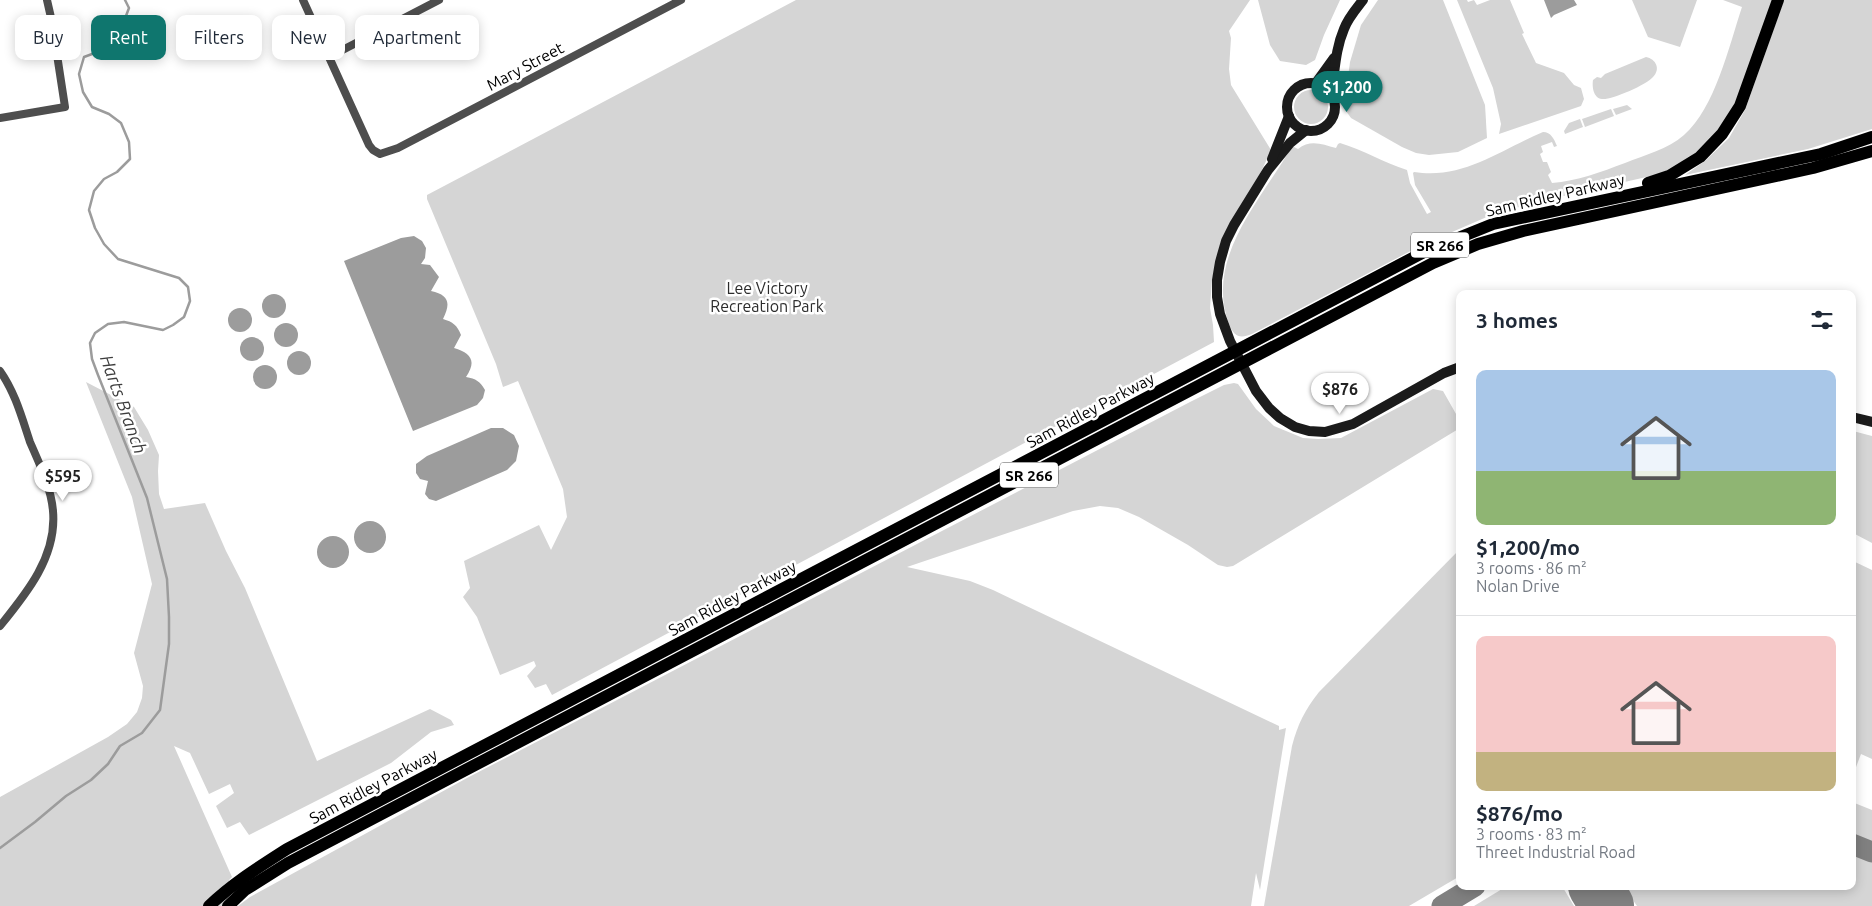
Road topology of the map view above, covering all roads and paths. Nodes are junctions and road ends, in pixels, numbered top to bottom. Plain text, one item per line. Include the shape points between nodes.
1 (47, 0) edge
2 (303, 0) edge
3 (439, 0) edge
4 (681, 0) edge
5 (1364, 0) edge
6 (1778, 0) edge
7 (310, 15) edge
8 (345, 49) edge
9 (1335, 56) junction
10 (330, 60) edge
11 (1316, 83) junction
12 (1331, 94) junction
13 (1289, 116) junction
14 (0, 118) edge
15 (1306, 130) junction
16 (1872, 137) edge
17 (1872, 151) edge
18 (1268, 170) junction
19 (1601, 200) junction
20 (1236, 352) junction
21 (1242, 364) junction
22 (1456, 368) edge
23 (0, 372) edge
24 (1856, 418) edge
25 (1872, 422) edge
26 (0, 626) edge
27 (209, 906) edge
28 (228, 906) edge

1 - 14 street via 65,107
2 - 7 street
3 - 8 street
4 - 10 street, Mary Street via 398,148 380,154 369,145
5 - 9 street via 1346,25
6 - 19 main road via 1740,106 1722,134 1700,157 1669,176
9 - 11 street
9 - 12 street
11 - 12 street
11 - 13 street via 1304,84 1291,93 1287,108
12 - 15 street via 1335,107 1331,120 1321,128
13 - 15 street
13 - 18 street
15 - 18 street via 1290,143
16 - 19 main road, Sam Ridley Parkway / SR 266 via 1821,154
17 - 21 main road, Sam Ridley Parkway / SR 266 via 1813,168 1540,227 1478,244 1433,263
18 - 20 street via 1236,221 1220,262 1217,297 1225,329
19 - 20 main road, Sam Ridley Parkway / SR 266 via 1493,224 1426,251
20 - 21 street
20 - 27 main road, Sam Ridley Parkway / SR 266 via 287,849 243,877
21 - 22 street via 1262,400 1280,418 1295,427 1325,432 1354,424
21 - 28 main road, Sam Ridley Parkway / SR 266 via 288,863 245,890
23 - 26 street via 11,388 48,487 53,522 48,550 37,575
24 - 25 street

